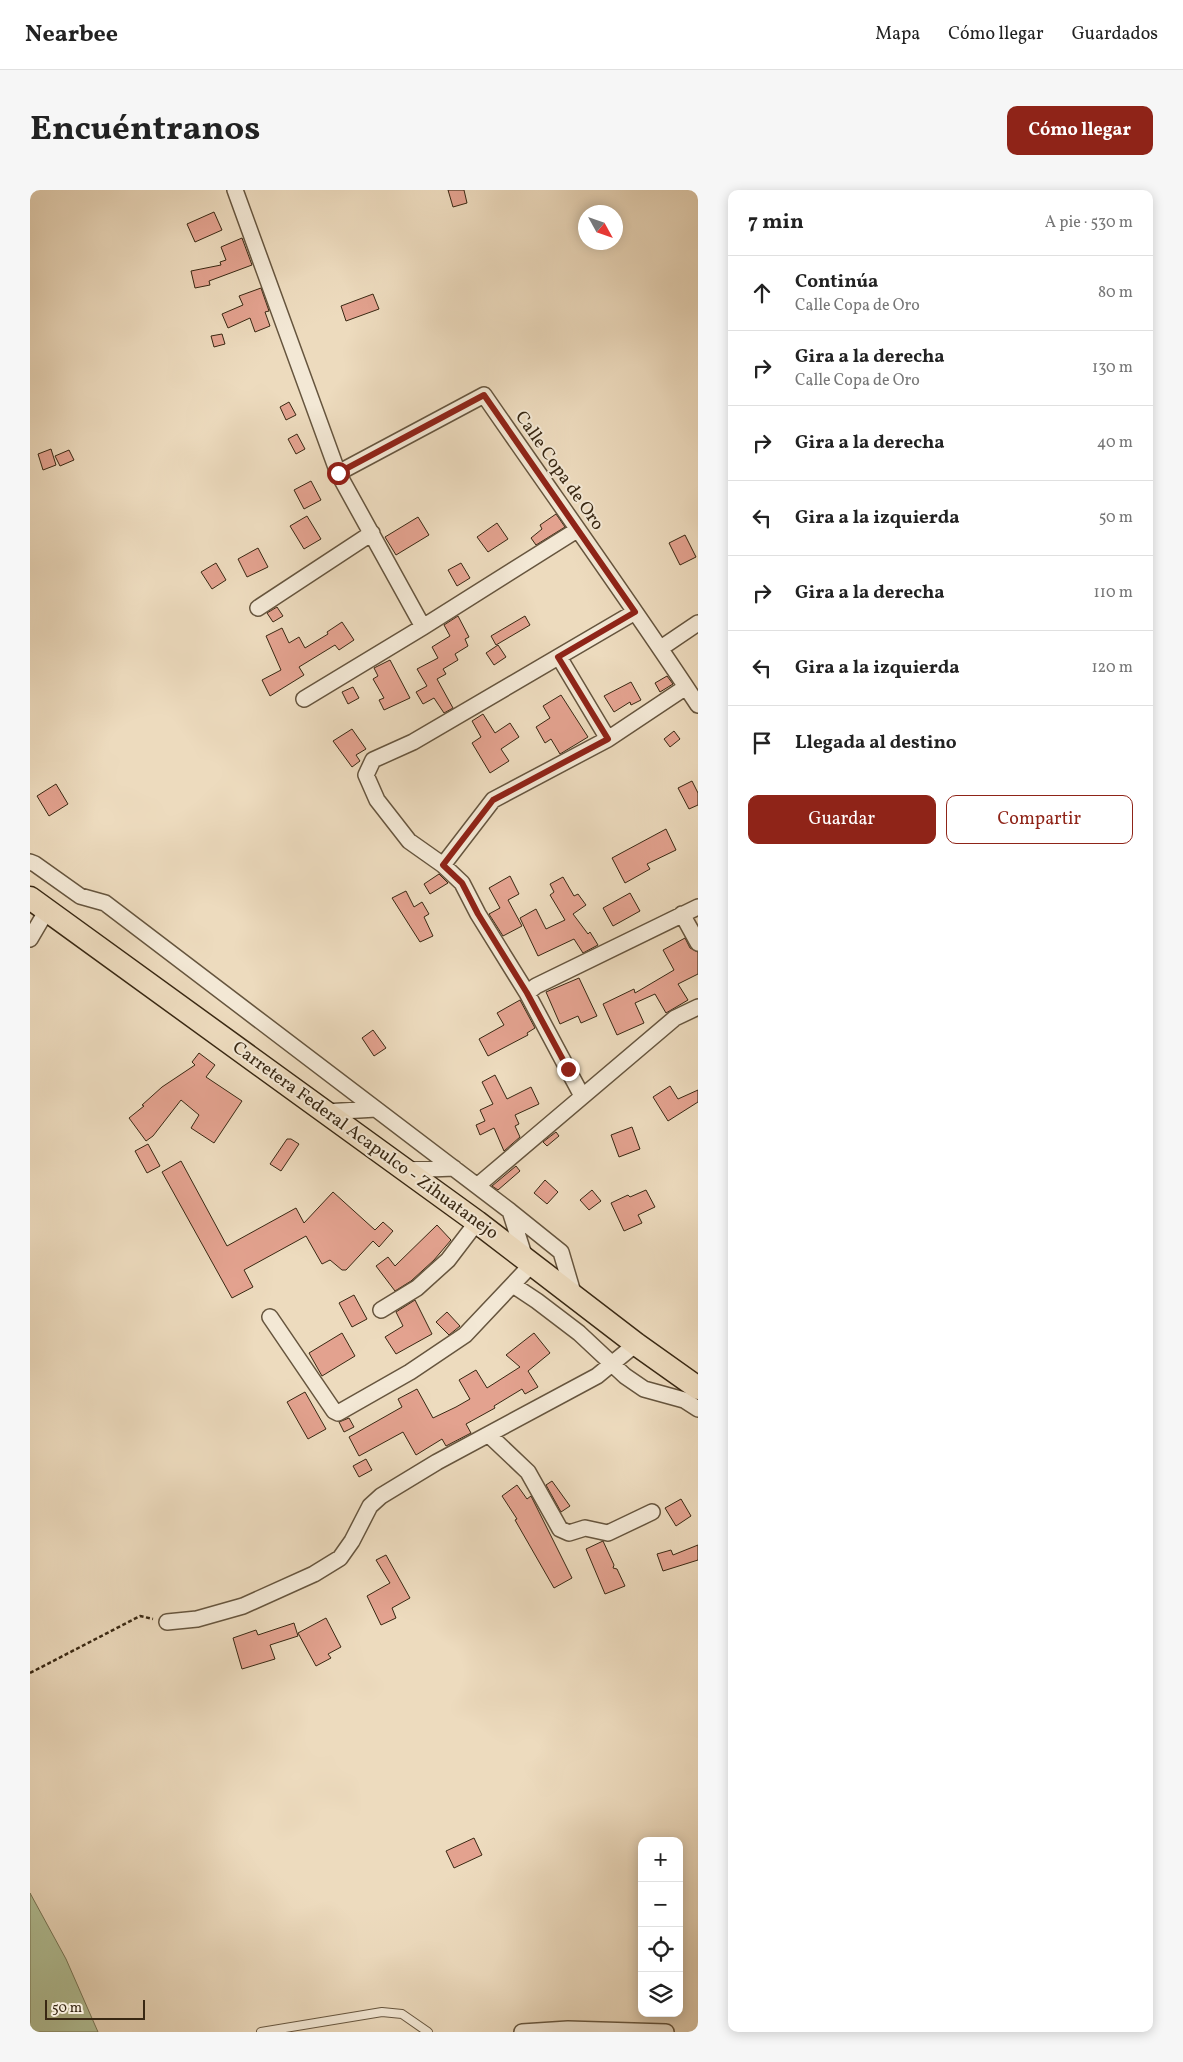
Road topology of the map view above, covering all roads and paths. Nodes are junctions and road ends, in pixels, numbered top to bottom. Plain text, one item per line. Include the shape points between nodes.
1 (235, 190) edge
2 (338, 473) junction
3 (577, 530) junction
4 (372, 533) junction
5 (258, 608) dead end
6 (635, 612) junction
7 (698, 623) edge
8 (423, 627) junction
9 (661, 648) junction
10 (558, 657) junction
11 (686, 687) junction
12 (304, 699) dead end
13 (698, 705) edge
14 (608, 739) junction
15 (30, 862) edge
16 (443, 865) junction
17 (38, 904) edge
18 (698, 907) edge
19 (682, 914) junction
20 (30, 939) edge
21 (698, 943) edge
22 (527, 993) junction
23 (698, 1007) edge
24 (582, 1096) junction
25 (376, 1109) junction
26 (325, 1112) junction
27 (454, 1168) junction
28 (405, 1170) junction
29 (477, 1186) junction
30 (510, 1211) junction
31 (477, 1222) junction
32 (528, 1261) junction
33 (512, 1285) junction
34 (575, 1298) junction
35 (381, 1310) dead end
36 (270, 1317) dead end
37 (636, 1344) junction
38 (611, 1363) junction
39 (698, 1388) edge
40 (698, 1409) edge
41 (489, 1436) junction
42 (652, 1512) dead end
43 (167, 1622) joint
44 (30, 1673) edge
45 (261, 2032) edge
46 (428, 2032) edge
47 (522, 2032) edge
48 (666, 2032) edge

1 - 2 street
2 - 3 street, Calle Copa de Oro via 484,395
2 - 4 street
3 - 6 street, Calle Copa de Oro
3 - 8 street
4 - 5 street
4 - 8 street
6 - 9 street, Calle Copa de Oro
6 - 10 street
7 - 9 street
8 - 12 street
9 - 11 street, Calle Copa de Oro
10 - 14 street
10 - 16 street via 414,742 373,760 366,775 377,800 409,840
11 - 13 street, Calle Copa de Oro
11 - 14 street
14 - 16 street via 493,800
15 - 25 street via 80,896 105,903
16 - 22 street via 462,883
17 - 20 street
17 - 26 main road, Carretera Federal Acapulco - Zihuatanejo
18 - 19 street
19 - 21 street
19 - 22 street
22 - 24 street
23 - 24 street via 675,1018
24 - 29 street
25 - 26 street
25 - 27 street
26 - 28 main road, Carretera Federal Acapulco - Zihuatanejo
27 - 28 street
27 - 29 street
28 - 31 main road, Carretera Federal Acapulco - Zihuatanejo
29 - 30 street
30 - 32 street
30 - 34 street via 561,1252
31 - 32 main road, Carretera Federal Acapulco - Zihuatanejo
31 - 35 street via 448,1260 417,1288
32 - 33 street
32 - 34 main road, Carretera Federal Acapulco - Zihuatanejo
33 - 36 street via 465,1335 410,1372 338,1413
33 - 38 street via 579,1333
34 - 37 main road, Carretera Federal Acapulco - Zihuatanejo
37 - 38 street
37 - 39 main road, Carretera Federal Acapulco - Zihuatanejo
38 - 40 street via 644,1390 684,1400
38 - 41 street via 597,1376
41 - 42 street via 528,1472 560,1529 569,1533 585,1528 608,1533
41 - 43 street via 380,1496 370,1506 340,1558 314,1574 244,1606 197,1619
43 - 44 path via 140,1616
45 - 46 lane via 382,2012 402,2014
47 - 48 street via 568,2029

